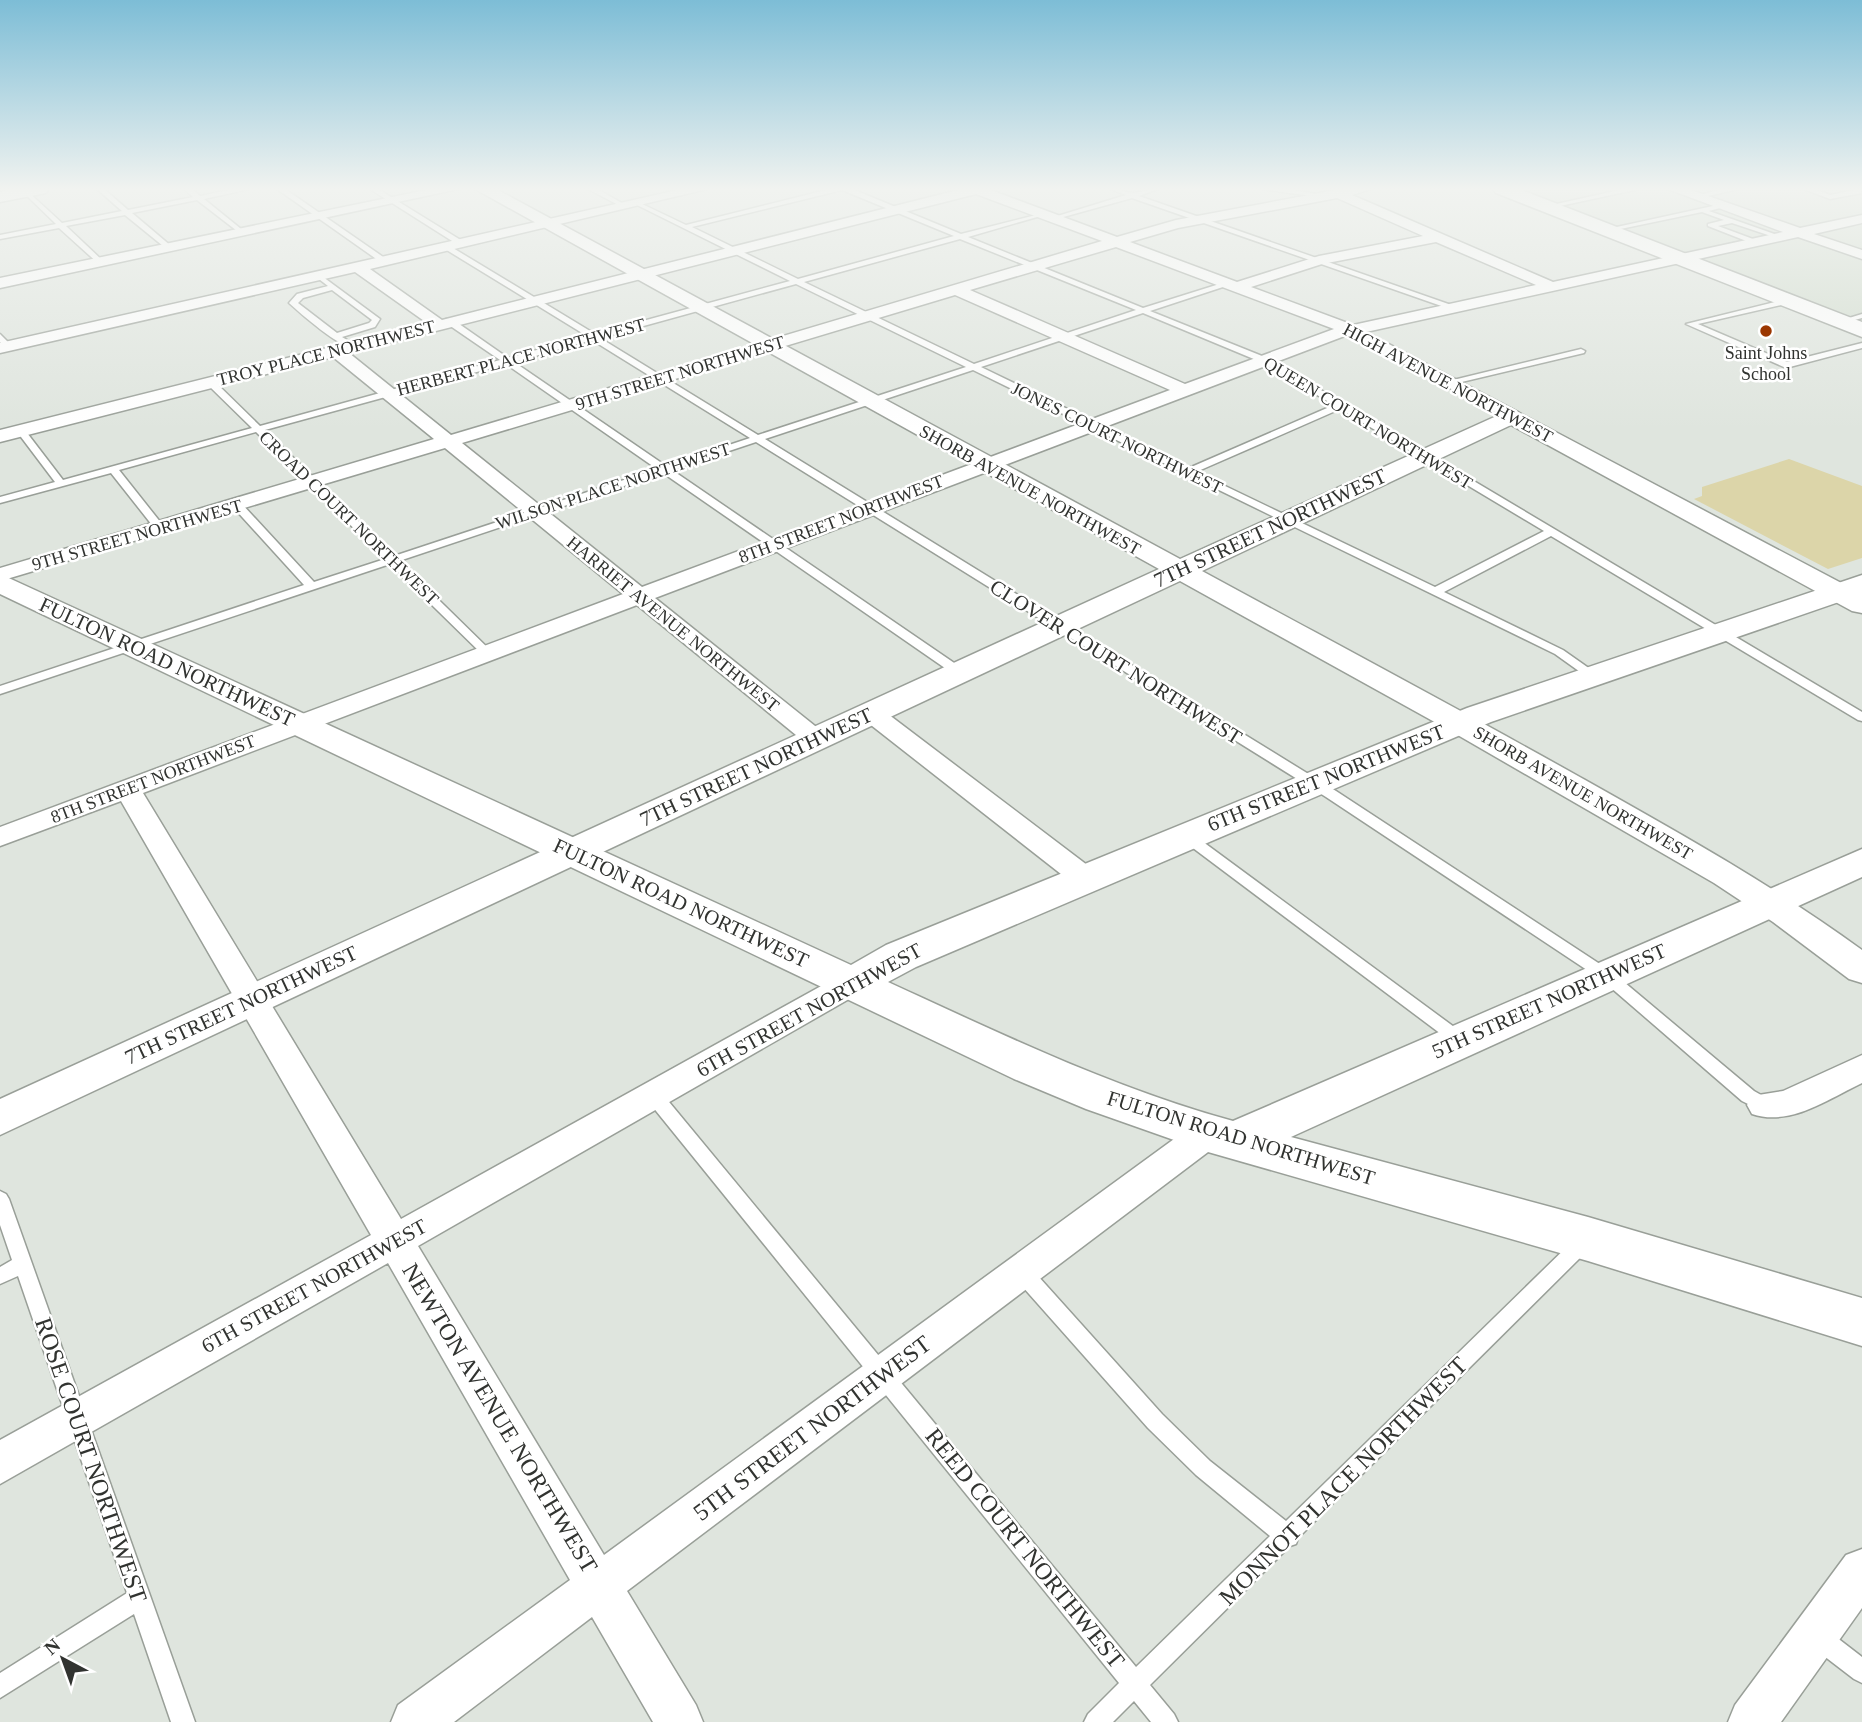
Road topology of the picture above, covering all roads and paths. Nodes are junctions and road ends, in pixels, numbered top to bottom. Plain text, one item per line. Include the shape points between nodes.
1 (65, 269) edge
2 (348, 269) edge
3 (362, 269) edge
4 (490, 269) edge
5 (628, 269) edge
6 (655, 269) edge
7 (772, 269) edge
8 (843, 269) edge
9 (1029, 269) edge
10 (1043, 269) edge
11 (1189, 269) edge
12 (1286, 269) edge
13 (1346, 269) edge
14 (1512, 269) edge
15 (1630, 269) edge
16 (1706, 269) edge
17 (636, 274) junction
18 (319, 276) junction
19 (798, 282) junction
20 (0, 283) edge
21 (1231, 285) junction
22 (1550, 286) junction
23 (333, 287) junction
24 (957, 290) junction
25 (533, 300) junction
26 (1787, 301) junction
27 (1453, 307) junction
28 (698, 309) junction
29 (1143, 310) junction
30 (1862, 316) edge
31 (869, 317) junction
32 (1839, 322) junction
33 (444, 323) junction
34 (1349, 329) junction
35 (1862, 330) edge
36 (1062, 337) junction
37 (592, 338) junction
38 (3, 344) edge
39 (341, 344) junction
40 (1862, 345) edge
41 (768, 347) junction
42 (1581, 351) dead end
43 (1264, 360) junction
44 (508, 361) junction
45 (973, 367) junction
46 (659, 379) junction
47 (210, 382) junction
48 (1449, 382) junction
49 (1184, 390) junction
50 (389, 394) junction
51 (868, 401) junction
52 (572, 405) junction
53 (1340, 406) junction
54 (1512, 416) junction
55 (1091, 425) junction
56 (258, 429) junction
57 (21, 430) junction
58 (0, 436) edge
59 (755, 439) junction
60 (449, 442) junction
61 (1424, 456) junction
62 (985, 465) junction
63 (113, 469) junction
64 (664, 469) junction
65 (1188, 472) junction
66 (61, 483) junction
67 (312, 483) junction
68 (0, 500) edge
69 (237, 505) junction
70 (869, 509) junction
71 (536, 512) junction
72 (1286, 521) junction
73 (160, 528) junction
74 (1550, 532) junction
75 (773, 545) junction
76 (393, 559) junction
77 (1178, 571) junction
78 (0, 575) edge
79 (0, 583) edge
80 (313, 587) junction
81 (1435, 592) junction
82 (1854, 594) edge
83 (638, 596) junction
84 (1057, 627) junction
85 (1720, 633) junction
86 (134, 646) junction
87 (488, 654) junction
88 (959, 672) junction
89 (1594, 676) junction
90 (0, 690) edge
91 (871, 713) junction
92 (1862, 717) edge
93 (1460, 723) junction
94 (298, 725) junction
95 (816, 739) junction
96 (1313, 783) junction
97 (127, 789) junction
98 (1185, 836) junction
99 (0, 837) edge
100 (573, 852) junction
101 (1862, 862) edge
102 (1086, 878) junction
103 (1769, 902) junction
104 (1862, 969) edge
105 (1607, 976) junction
106 (852, 984) junction
107 (253, 999) junction
108 (1460, 1040) junction
109 (1862, 1068) edge
110 (654, 1096) junction
111 (1763, 1105) joint
112 (0, 1118) edge
113 (1222, 1136) junction
114 (0, 1199) edge
115 (1588, 1239) junction
116 (396, 1240) junction
117 (22, 1264) junction
118 (1022, 1272) junction
119 (0, 1276) edge
120 (1862, 1322) edge
121 (884, 1374) junction
122 (77, 1420) junction
123 (0, 1463) edge
124 (1288, 1536) junction
125 (1862, 1571) edge
126 (599, 1586) junction
127 (139, 1598) junction
128 (1816, 1635) junction
129 (1862, 1671) edge
130 (1135, 1685) junction
131 (0, 1686) edge
132 (183, 1722) edge
133 (415, 1722) edge
134 (679, 1722) edge
135 (1096, 1722) edge
136 (1166, 1722) edge
137 (1752, 1722) edge

1 - 20 street
2 - 18 street
3 - 33 street
4 - 25 lane, CLOVER COURT NORTHWEST
5 - 17 street, SHORB AVENUE NORTHWEST
6 - 17 street, TROY PLACE NORTHWEST
7 - 19 lane, JONES COURT NORTHWEST
8 - 19 lane, HERBERT PLACE NORTHWEST
9 - 24 street, 9TH STREET NORTHWEST
10 - 29 lane, QUEEN COURT NORTHWEST
11 - 21 street, HIGH AVENUE NORTHWEST
12 - 21 street, WILSON PLACE NORTHWEST
13 - 27 lane
14 - 22 street
15 - 22 street, 8TH STREET NORTHWEST
16 - 26 main road
17 - 25 street, TROY PLACE NORTHWEST
17 - 28 street, SHORB AVENUE NORTHWEST
18 - 23 lane
18 - 38 street
19 - 28 lane, HERBERT PLACE NORTHWEST
19 - 31 lane, JONES COURT NORTHWEST
21 - 29 lane, WILSON PLACE NORTHWEST
21 - 34 street, HIGH AVENUE NORTHWEST
22 - 27 street, 8TH STREET NORTHWEST
23 - 39 lane via 376,320
23 - 39 lane via 300,296 293,303
24 - 31 street, 9TH STREET NORTHWEST
24 - 36 street
25 - 33 street, TROY PLACE NORTHWEST
25 - 37 lane, CLOVER COURT NORTHWEST
26 - 32 main road
26 - 40 lane via 1690,324 1786,365
27 - 34 street, 8TH STREET NORTHWEST
28 - 37 lane, HERBERT PLACE NORTHWEST
28 - 41 street, SHORB AVENUE NORTHWEST
29 - 36 lane, WILSON PLACE NORTHWEST
29 - 43 lane, QUEEN COURT NORTHWEST
30 - 32 lane
31 - 41 street, 9TH STREET NORTHWEST
31 - 45 lane, JONES COURT NORTHWEST
32 - 35 main road
33 - 39 street, TROY PLACE NORTHWEST
33 - 44 lane
34 - 43 street, 8TH STREET NORTHWEST
34 - 48 street, HIGH AVENUE NORTHWEST
36 - 45 lane, WILSON PLACE NORTHWEST
36 - 49 street
37 - 44 lane, HERBERT PLACE NORTHWEST
37 - 46 lane, CLOVER COURT NORTHWEST
39 - 47 street, TROY PLACE NORTHWEST
39 - 50 street, HARRIET AVENUE NORTHWEST
41 - 46 street, 9TH STREET NORTHWEST
41 - 51 street, SHORB AVENUE NORTHWEST
42 - 48 lane
43 - 49 street, 8TH STREET NORTHWEST
43 - 53 lane, QUEEN COURT NORTHWEST
44 - 50 lane, HERBERT PLACE NORTHWEST
44 - 52 lane
45 - 51 lane, WILSON PLACE NORTHWEST
45 - 55 lane, JONES COURT NORTHWEST
46 - 52 street, 9TH STREET NORTHWEST
46 - 59 lane, CLOVER COURT NORTHWEST
47 - 56 lane, CROAD COURT NORTHWEST
47 - 57 street, TROY PLACE NORTHWEST
48 - 54 street, HIGH AVENUE NORTHWEST
49 - 55 street, 8TH STREET NORTHWEST
50 - 56 lane, HERBERT PLACE NORTHWEST
50 - 60 street, HARRIET AVENUE NORTHWEST
51 - 59 lane, WILSON PLACE NORTHWEST
51 - 62 street, SHORB AVENUE NORTHWEST
52 - 60 street, 9TH STREET NORTHWEST
52 - 64 lane
53 - 61 lane, QUEEN COURT NORTHWEST
53 - 65 lane
54 - 61 street, 7TH STREET NORTHWEST
54 - 82 street, HIGH AVENUE NORTHWEST
55 - 62 street, 8TH STREET NORTHWEST
55 - 65 lane, JONES COURT NORTHWEST
56 - 63 lane, HERBERT PLACE NORTHWEST
56 - 67 lane, CROAD COURT NORTHWEST
57 - 58 street, TROY PLACE NORTHWEST
57 - 66 lane
59 - 64 lane, WILSON PLACE NORTHWEST
59 - 70 lane, CLOVER COURT NORTHWEST
60 - 67 street, 9TH STREET NORTHWEST
60 - 71 street, HARRIET AVENUE NORTHWEST
61 - 72 street, 7TH STREET NORTHWEST
61 - 74 lane, QUEEN COURT NORTHWEST
62 - 70 street, 8TH STREET NORTHWEST
62 - 77 street, SHORB AVENUE NORTHWEST
63 - 66 lane, HERBERT PLACE NORTHWEST
63 - 73 lane
64 - 71 lane, WILSON PLACE NORTHWEST
64 - 75 lane
65 - 72 lane, JONES COURT NORTHWEST
66 - 68 lane, HERBERT PLACE NORTHWEST
67 - 69 street, 9TH STREET NORTHWEST
67 - 76 lane, CROAD COURT NORTHWEST
69 - 73 street, 9TH STREET NORTHWEST
69 - 80 lane
70 - 75 street, 8TH STREET NORTHWEST
70 - 84 lane, CLOVER COURT NORTHWEST
71 - 76 lane, WILSON PLACE NORTHWEST
71 - 83 street, HARRIET AVENUE NORTHWEST
72 - 77 street, 7TH STREET NORTHWEST
72 - 81 lane, JONES COURT NORTHWEST
73 - 78 street, 9TH STREET NORTHWEST
74 - 81 lane
74 - 85 lane, QUEEN COURT NORTHWEST
75 - 83 street, 8TH STREET NORTHWEST
75 - 88 lane
76 - 80 lane, WILSON PLACE NORTHWEST
76 - 87 lane, CROAD COURT NORTHWEST
77 - 84 street, 7TH STREET NORTHWEST
77 - 93 street, SHORB AVENUE NORTHWEST
79 - 86 main road, FULTON ROAD NORTHWEST
80 - 86 lane, WILSON PLACE NORTHWEST
81 - 89 lane, JONES COURT NORTHWEST via 1559,652
82 - 85 main road, 6TH STREET NORTHWEST
83 - 87 street, 8TH STREET NORTHWEST
83 - 95 street, HARRIET AVENUE NORTHWEST
84 - 88 street, 7TH STREET NORTHWEST
84 - 96 lane, CLOVER COURT NORTHWEST
85 - 89 main road, 6TH STREET NORTHWEST
85 - 92 lane, QUEEN COURT NORTHWEST
86 - 90 lane, WILSON PLACE NORTHWEST
86 - 94 main road, FULTON ROAD NORTHWEST
87 - 94 street, 8TH STREET NORTHWEST
88 - 91 street, 7TH STREET NORTHWEST
89 - 93 main road, 6TH STREET NORTHWEST
91 - 95 street, 7TH STREET NORTHWEST
91 - 102 street
93 - 96 main road, 6TH STREET NORTHWEST
93 - 103 street, SHORB AVENUE NORTHWEST
94 - 97 street, 8TH STREET NORTHWEST
94 - 100 main road, FULTON ROAD NORTHWEST
95 - 100 street, 7TH STREET NORTHWEST
96 - 98 main road, 6TH STREET NORTHWEST
96 - 105 lane, CLOVER COURT NORTHWEST
97 - 99 street, 8TH STREET NORTHWEST
97 - 107 street, NEWTON AVENUE NORTHWEST
98 - 102 main road, 6TH STREET NORTHWEST
98 - 108 lane
100 - 106 main road, FULTON ROAD NORTHWEST
100 - 107 street, 7TH STREET NORTHWEST
101 - 103 main road, 5TH STREET NORTHWEST
102 - 106 main road, 6TH STREET NORTHWEST via 901,956
103 - 104 street, SHORB AVENUE NORTHWEST
103 - 105 main road, 5TH STREET NORTHWEST
105 - 108 main road, 5TH STREET NORTHWEST
105 - 111 lane, CLOVER COURT NORTHWEST
106 - 110 street, 6TH STREET NORTHWEST
106 - 113 main road, FULTON ROAD NORTHWEST via 1030,1067
107 - 112 street, 7TH STREET NORTHWEST
107 - 116 street, NEWTON AVENUE NORTHWEST
108 - 113 main road, 5TH STREET NORTHWEST
109 - 111 street via 1787,1104
110 - 116 street, 6TH STREET NORTHWEST
110 - 121 lane, REED COURT NORTHWEST
113 - 115 main road, FULTON ROAD NORTHWEST
113 - 118 street, 5TH STREET NORTHWEST
114 - 117 lane, ROSE COURT NORTHWEST
115 - 120 main road, FULTON ROAD NORTHWEST
115 - 124 lane, MONNOT PLACE NORTHWEST
116 - 122 street, 6TH STREET NORTHWEST
116 - 126 street, NEWTON AVENUE NORTHWEST
117 - 119 lane
117 - 122 lane, ROSE COURT NORTHWEST
118 - 121 street, 5TH STREET NORTHWEST
118 - 124 lane via 1155,1421 1203,1468
121 - 126 street, 5TH STREET NORTHWEST
121 - 130 lane, REED COURT NORTHWEST
122 - 123 street, 6TH STREET NORTHWEST
122 - 127 lane, ROSE COURT NORTHWEST
124 - 130 lane, MONNOT PLACE NORTHWEST
125 - 128 street
126 - 133 street, 5TH STREET NORTHWEST
126 - 134 street, NEWTON AVENUE NORTHWEST
127 - 131 lane
127 - 132 lane, ROSE COURT NORTHWEST
128 - 129 lane
128 - 137 street
130 - 135 lane, MONNOT PLACE NORTHWEST
130 - 136 lane, REED COURT NORTHWEST

